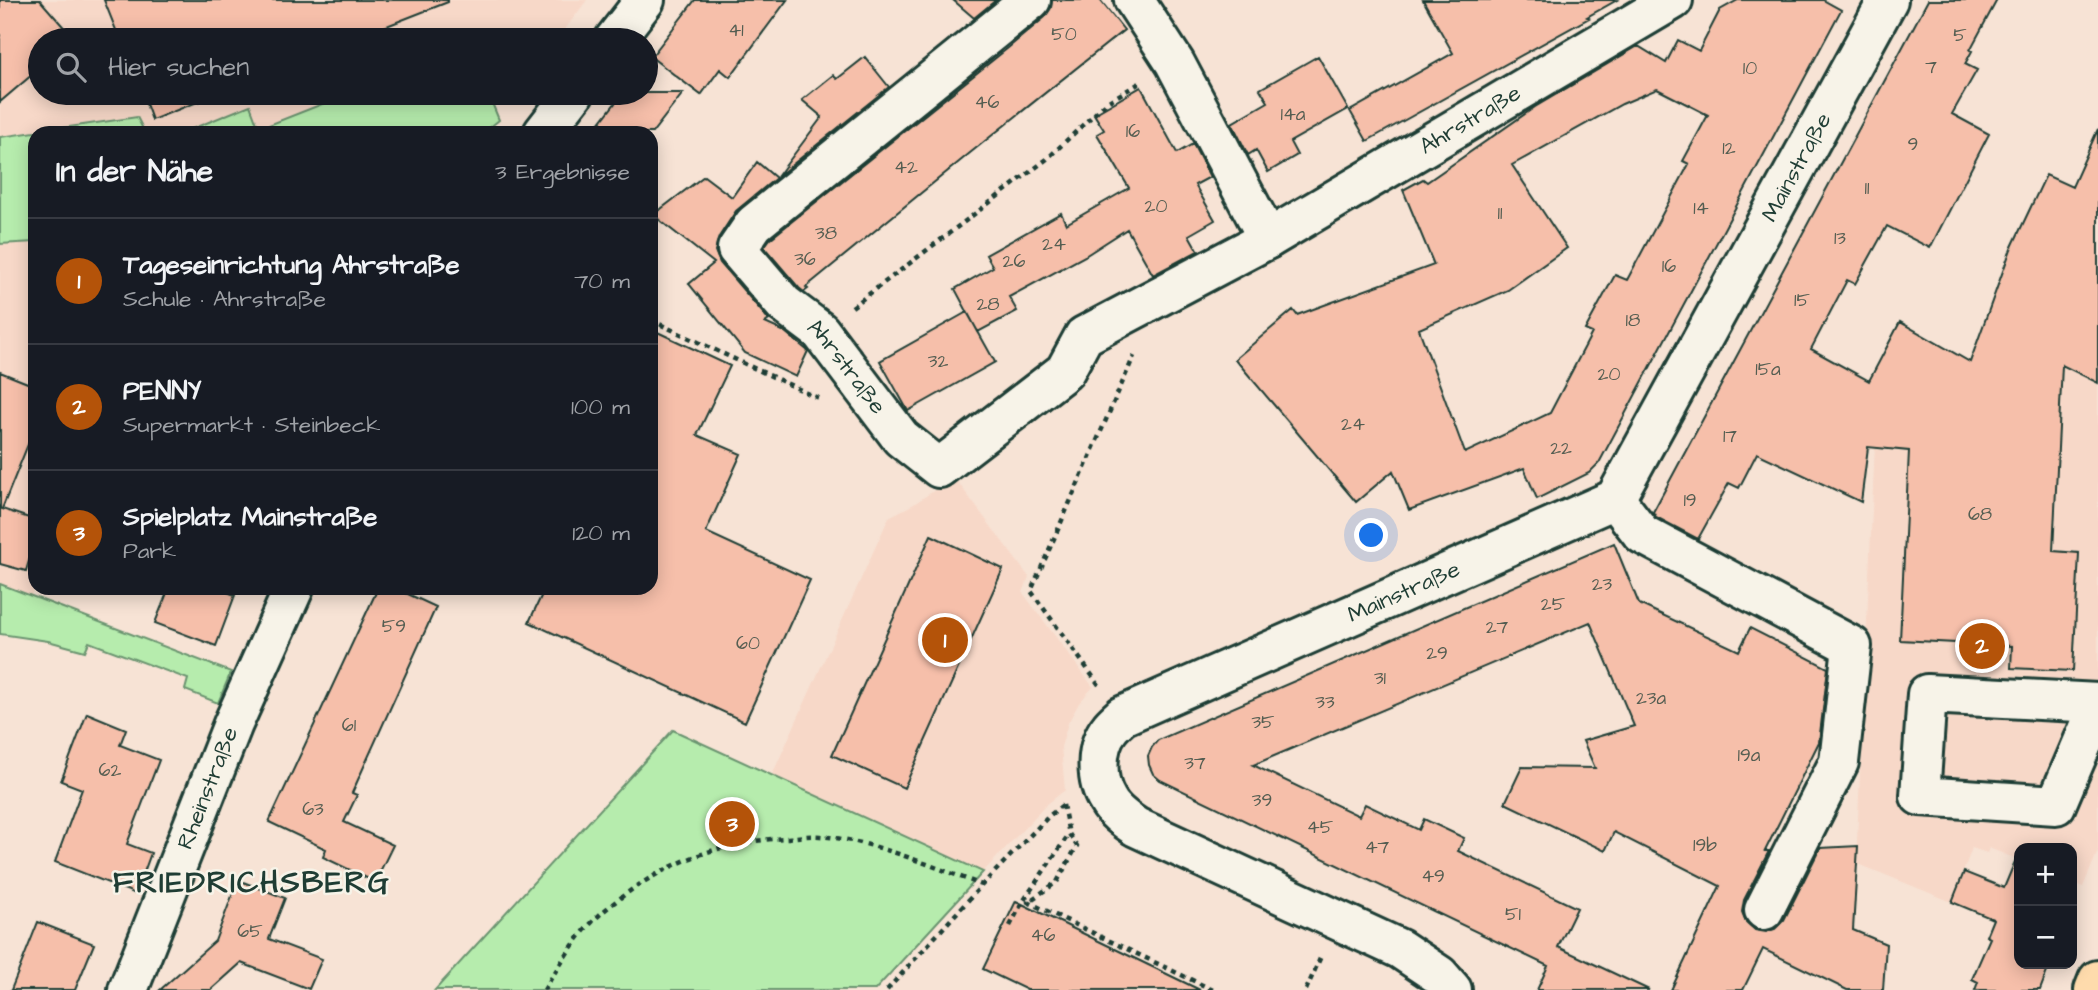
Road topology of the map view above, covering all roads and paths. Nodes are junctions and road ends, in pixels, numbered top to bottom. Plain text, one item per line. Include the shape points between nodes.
1 (645, 0) edge
2 (1031, 0) edge
3 (1134, 0) edge
4 (1673, 0) edge
5 (1888, 0) edge
6 (623, 28) edge
7 (1175, 63) junction
8 (565, 105) edge
9 (548, 126) edge
10 (1268, 239) junction
11 (1161, 295) junction
12 (658, 323) edge
13 (820, 331) junction
14 (825, 401) dead end
15 (1615, 499) junction
16 (291, 595) edge
17 (2098, 705) edge
18 (1122, 716) junction
19 (2090, 751) edge
20 (1101, 785) junction
21 (1063, 804) junction
22 (1069, 834) junction
23 (982, 886) junction
24 (1764, 910) dead end
25 (1010, 926) dead end
26 (2098, 980) edge
27 (128, 990) edge
28 (544, 990) edge
29 (887, 990) edge
30 (1213, 990) edge
31 (1452, 990) edge
32 (2094, 990) edge

1 - 6 street
2 - 13 street, Ahrstraße via 754,224 737,249 784,304
3 - 7 street
4 - 10 street, Ahrstraße
5 - 15 street, Mainstraße
7 - 10 street
7 - 13 path via 1107,102 1047,159
8 - 9 street
10 - 11 street, Ahrstraße
11 - 13 street, Ahrstraße via 1084,336 1065,371 939,468 901,438
11 - 18 path via 1031,591
12 - 14 path
15 - 18 street, Mainstraße
15 - 24 street via 1642,534 1852,646 1839,762
16 - 27 street, Rheinstraße via 233,724
17 - 19 street
17 - 19 street via 1927,694 1920,796 2056,805
18 - 20 street via 1100,748
20 - 21 path
20 - 31 street via 1107,801 1136,827 1400,948 1439,975
21 - 22 path
21 - 23 path
22 - 25 path
22 - 30 path via 1077,846 1057,881 1028,902
23 - 28 path via 892,851 820,836 761,839 705,851 650,877 603,911 564,957
23 - 29 path
26 - 32 main road

